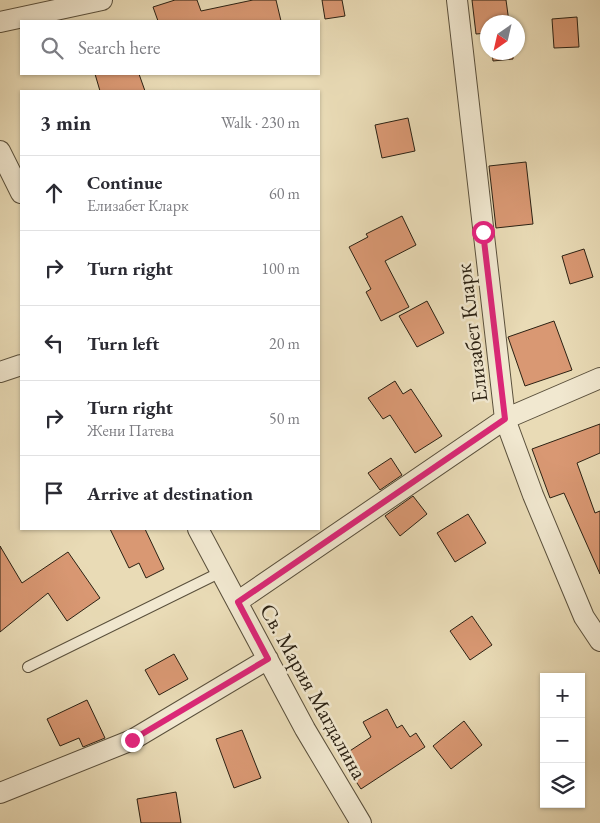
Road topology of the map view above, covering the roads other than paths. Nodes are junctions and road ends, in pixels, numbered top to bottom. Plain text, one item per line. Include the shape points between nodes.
1 (102, 0) edge
2 (457, 0) edge
3 (0, 22) edge
4 (0, 152) edge
5 (20, 190) edge
6 (20, 364) edge
7 (0, 372) edge
8 (600, 378) edge
9 (505, 419) junction
10 (199, 530) edge
11 (221, 572) junction
12 (238, 602) junction
13 (600, 641) edge
14 (268, 659) junction
15 (28, 667) dead end
16 (0, 793) edge
17 (361, 823) edge

1 - 3 street
2 - 9 street, Елизабет Кларк
4 - 5 street
6 - 7 street
8 - 9 street
9 - 12 street
9 - 13 street, Елизабет Кларк via 584,617
10 - 11 street, Св. Мария Магдалина
11 - 12 street, Св. Мария Магдалина
11 - 15 lane
12 - 14 street, Св. Мария Магдалина
14 - 16 street via 132,740
14 - 17 street, Св. Мария Магдалина

